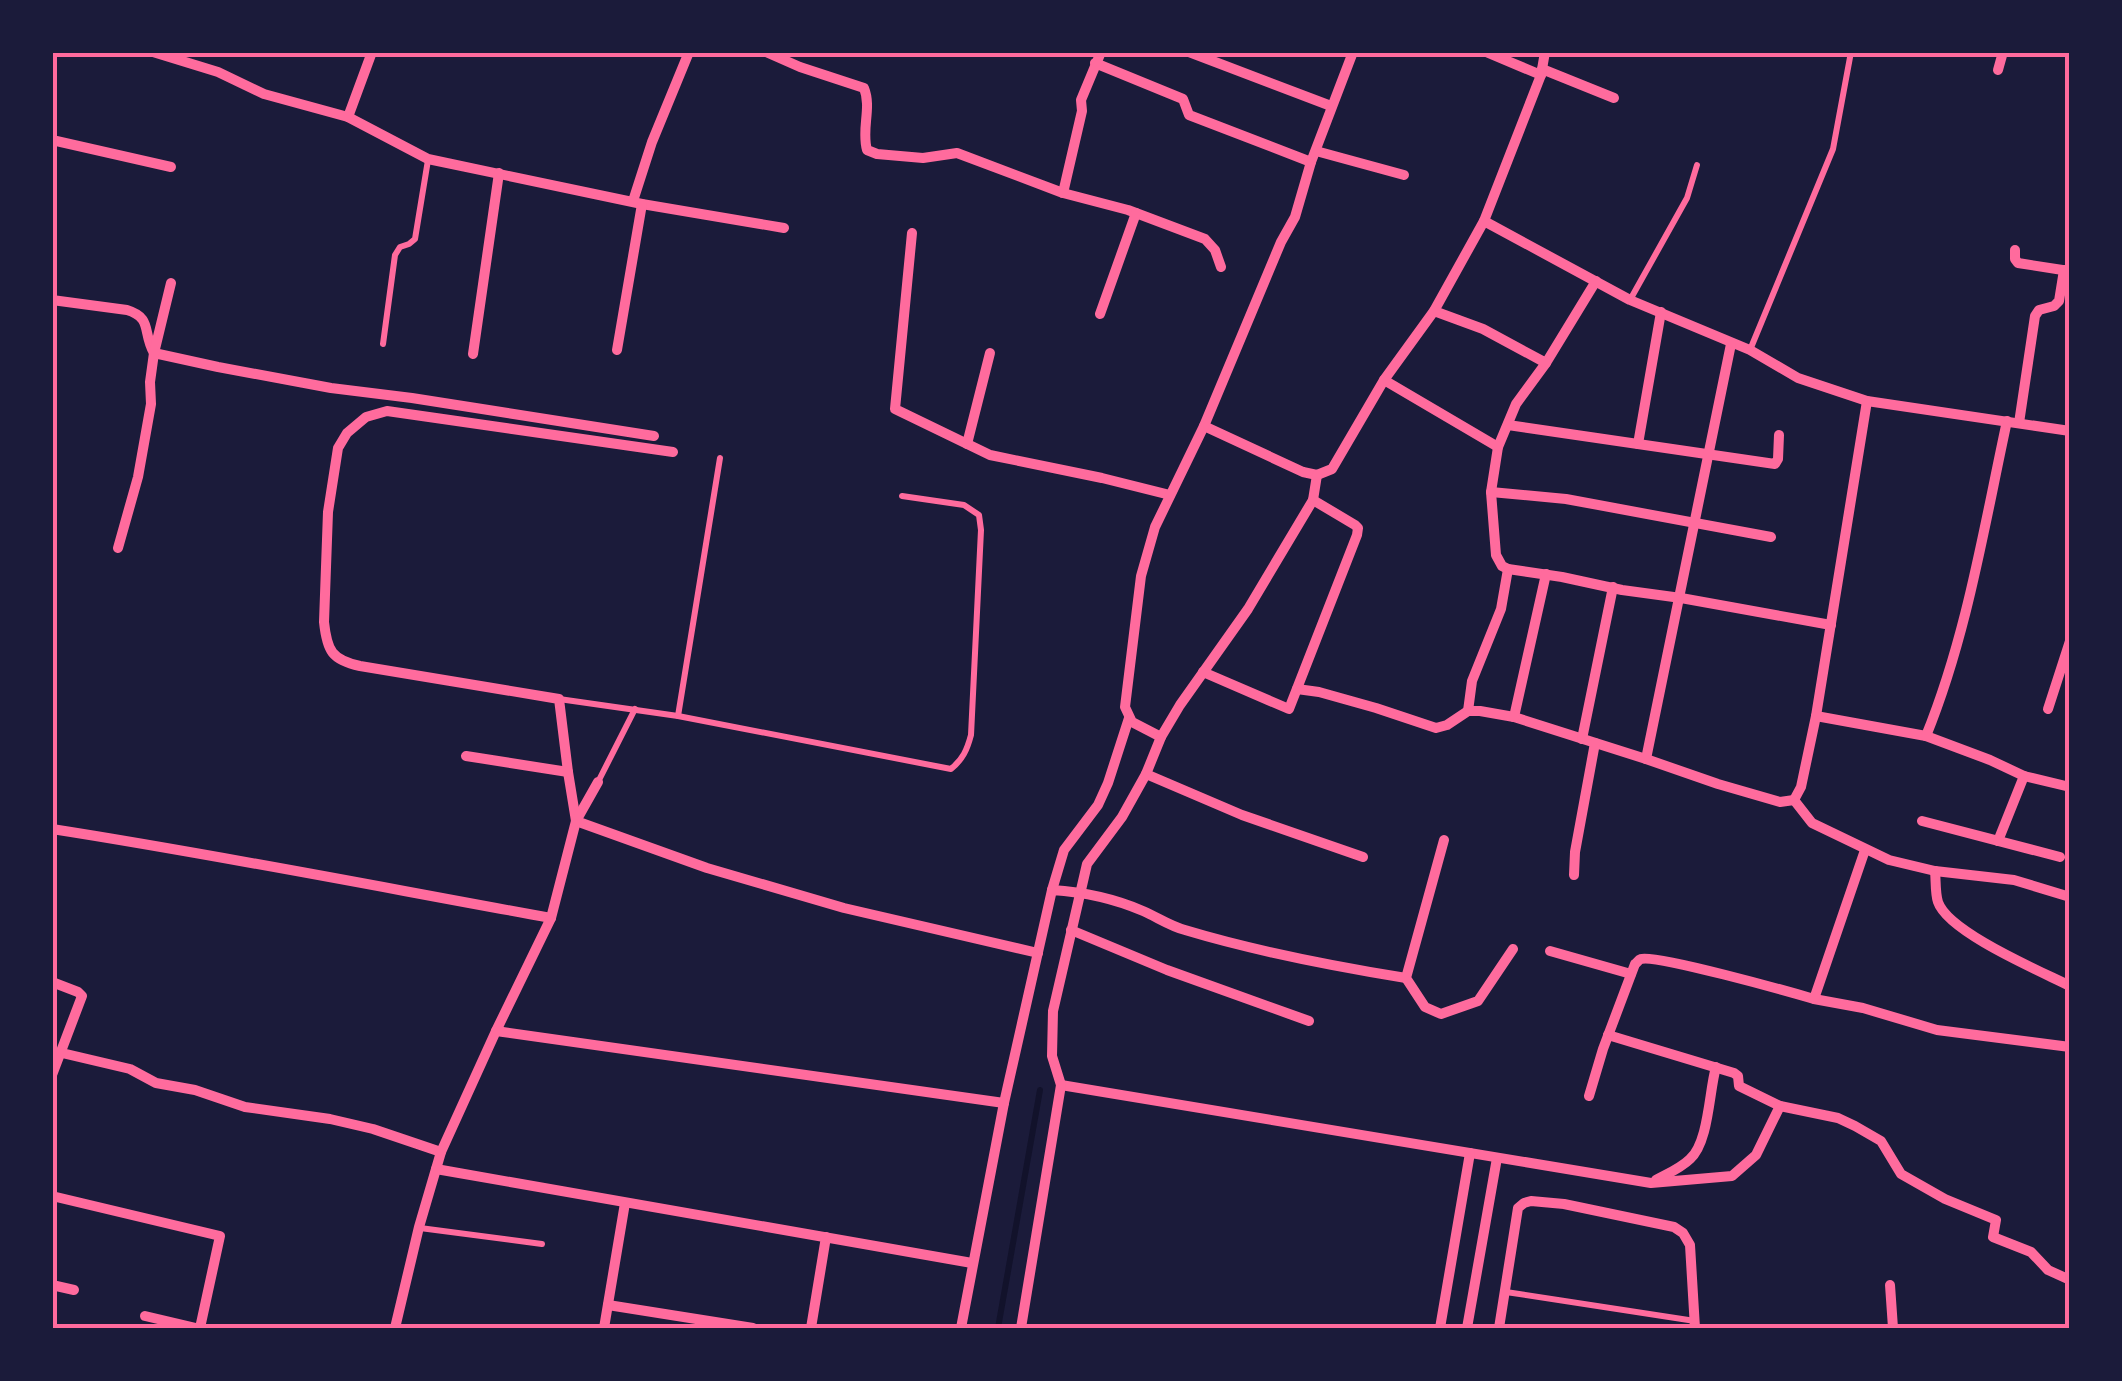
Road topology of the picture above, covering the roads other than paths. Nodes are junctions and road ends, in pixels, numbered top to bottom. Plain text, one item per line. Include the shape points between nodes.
1 (153, 52) edge
2 (372, 52) edge
3 (688, 52) edge
4 (766, 52) edge
5 (1190, 52) edge
6 (1352, 52) edge
7 (1486, 52) edge
8 (1545, 52) edge
9 (1852, 52) edge
10 (2003, 52) edge
11 (166, 54) edge
12 (1098, 58) edge
13 (1998, 70) dead end
14 (1542, 72) junction
15 (1614, 98) dead end
16 (1331, 106) junction
17 (348, 117) junction
18 (52, 140) edge
19 (1316, 151) junction
20 (428, 159) junction
21 (1311, 162) junction
22 (1697, 165) dead end
23 (171, 167) dead end
24 (498, 173) junction
25 (1404, 176) dead end
26 (1063, 193) junction
27 (637, 202) junction
28 (1136, 213) junction
29 (1484, 221) junction
30 (784, 228) dead end
31 (912, 233) dead end
32 (2015, 250) dead end
33 (1221, 267) dead end
34 (2067, 270) edge
35 (1596, 281) junction
36 (172, 283) dead end
37 (52, 300) edge
38 (1630, 300) junction
39 (1434, 311) junction
40 (1661, 312) junction
41 (1100, 314) dead end
42 (384, 344) dead end
43 (1731, 344) junction
44 (617, 350) dead end
45 (1750, 350) junction
46 (154, 353) junction
47 (990, 353) dead end
48 (473, 354) dead end
49 (1546, 363) junction
50 (1384, 380) junction
51 (1867, 401) junction
52 (2013, 422) junction
53 (1508, 425) junction
54 (1204, 426) junction
55 (2070, 432) edge
56 (1779, 435) dead end
57 (654, 436) dead end
58 (967, 444) junction
59 (1638, 444) junction
60 (1498, 447) junction
61 (672, 452) dead end
62 (1708, 456) junction
63 (720, 458) dead end
64 (1318, 475) junction
65 (1492, 492) junction
66 (1170, 495) junction
67 (902, 496) dead end
68 (1313, 500) junction
69 (1693, 523) junction
70 (1770, 537) dead end
71 (118, 548) dead end
72 (1508, 569) junction
73 (1546, 574) junction
74 (1613, 587) junction
75 (1681, 598) junction
76 (1831, 625) junction
77 (2070, 640) edge
78 (1203, 672) junction
79 (1297, 689) junction
80 (560, 699) junction
81 (635, 709) junction
82 (2048, 709) dead end
83 (1468, 711) junction
84 (678, 716) junction
85 (1816, 716) junction
86 (1514, 718) junction
87 (1131, 720) junction
88 (1926, 736) junction
89 (1160, 737) junction
90 (1582, 738) junction
91 (1595, 743) junction
92 (466, 756) dead end
93 (1646, 759) junction
94 (568, 772) junction
95 (1146, 774) junction
96 (2024, 776) junction
97 (598, 782) joint
98 (2070, 786) edge
99 (1794, 800) junction
100 (576, 821) junction
101 (1922, 821) dead end
102 (52, 829) edge
103 (1444, 840) dead end
104 (1998, 841) junction
105 (1865, 850) junction
106 (1364, 857) dead end
107 (2060, 857) dead end
108 (1935, 870) junction
109 (1574, 875) dead end
110 (1052, 890) junction
111 (1080, 892) junction
112 (2070, 896) edge
113 (551, 918) junction
114 (1071, 930) junction
115 (1513, 949) dead end
116 (1550, 951) dead end
117 (1038, 953) junction
118 (1632, 974) junction
119 (1406, 978) junction
120 (52, 982) edge
121 (2070, 986) edge
122 (1814, 998) junction
123 (1310, 1021) dead end
124 (496, 1030) junction
125 (1608, 1035) junction
126 (2070, 1047) edge
127 (62, 1053) junction
128 (1716, 1066) junction
129 (52, 1074) edge
130 (1061, 1084) junction
131 (1589, 1096) dead end
132 (1004, 1103) junction
133 (1780, 1106) junction
134 (441, 1152) junction
135 (1470, 1153) junction
136 (1496, 1158) junction
137 (436, 1169) junction
138 (1651, 1184) junction
139 (52, 1196) edge
140 (625, 1203) junction
141 (418, 1228) junction
142 (826, 1238) junction
143 (542, 1244) dead end
144 (972, 1263) junction
145 (2070, 1280) edge
146 (52, 1285) edge
147 (1890, 1285) dead end
148 (74, 1290) dead end
149 (1506, 1292) junction
150 (608, 1305) junction
151 (145, 1316) dead end
152 (1696, 1325) edge
153 (198, 1328) edge
154 (395, 1328) edge
155 (604, 1328) edge
156 (753, 1328) edge
157 (811, 1328) edge
158 (961, 1328) edge
159 (1021, 1328) edge
160 (1440, 1328) edge
161 (1467, 1328) edge
162 (1499, 1328) edge
163 (1893, 1328) edge

1 - 11 street
2 - 17 street
3 - 27 street
4 - 26 street via 864,88 867,150 923,158 957,153
5 - 16 street
6 - 16 street
7 - 14 street
8 - 14 street
9 - 45 lane via 1833,149
10 - 13 street
11 - 17 street via 264,94
12 - 21 street via 1183,99 1189,116
12 - 26 street via 1081,100
14 - 15 street
14 - 29 street
16 - 19 street
17 - 20 street
18 - 23 street
19 - 21 street
19 - 25 street
20 - 24 street
20 - 42 lane via 414,239 396,255
21 - 54 street via 1295,217 1254,291
22 - 38 lane via 1687,198
24 - 27 street
24 - 48 street
26 - 28 street
27 - 30 street
27 - 44 street
28 - 33 street via 1205,240
28 - 41 street
29 - 35 street
29 - 39 street
31 - 58 street via 894,409
32 - 34 street via 2018,263
34 - 52 street via 2059,301 2036,316
35 - 38 street
35 - 49 street
36 - 46 street
37 - 46 street via 139,314
38 - 40 street
39 - 49 street via 1484,328
39 - 50 street
40 - 43 street
40 - 59 street
43 - 45 street
43 - 62 street
45 - 51 street via 1798,378
46 - 57 street via 331,388
46 - 71 street via 138,477
47 - 58 street
49 - 53 street
50 - 60 street
50 - 64 street via 1332,468
51 - 52 street
51 - 76 street
52 - 55 street
52 - 88 street via 1969,602
53 - 59 street
53 - 60 street
54 - 64 street
54 - 66 street
56 - 62 street via 1775,464
58 - 66 street via 990,456
59 - 62 street
60 - 65 street
61 - 80 street via 386,411 366,417 338,448 324,622 334,654 360,666
62 - 69 street
63 - 84 lane
64 - 68 street
65 - 69 street
65 - 72 street via 1496,556
66 - 87 street via 1140,576 1125,698
67 - 84 lane via 980,515 971,735 960,762 951,769
68 - 78 street
68 - 79 street via 1355,525 1358,535
69 - 70 street
69 - 75 street
72 - 73 street
72 - 83 street
73 - 74 street
73 - 86 street
74 - 75 street
74 - 90 street
75 - 76 street
75 - 93 street
76 - 85 street
77 - 82 street
78 - 79 street via 1289,709
78 - 89 street
79 - 83 street via 1436,728
80 - 81 lane
80 - 94 street
81 - 84 lane
81 - 97 lane
83 - 86 street
85 - 88 street
85 - 99 street
86 - 90 street
87 - 89 street
87 - 110 street via 1098,805 1064,850
88 - 96 street
89 - 95 street
90 - 91 street
91 - 93 street
91 - 109 street
92 - 94 street
93 - 99 street via 1780,802
94 - 100 street
95 - 106 street
95 - 111 street via 1087,864
96 - 98 street
96 - 104 street
97 - 100 street
99 - 105 street via 1812,824
100 - 113 street
100 - 117 street via 844,908
101 - 104 street
102 - 113 street
103 - 119 street
104 - 107 street
105 - 108 street
105 - 122 street
108 - 112 street via 2014,880
108 - 121 street via 1938,904 1955,925
110 - 111 street
110 - 117 street
111 - 114 street
111 - 119 street via 1180,929
113 - 124 street
114 - 123 street
114 - 130 street via 1054,1011 1052,1056
115 - 119 street via 1478,1000 1441,1014 1425,1007
116 - 118 street
117 - 132 street
118 - 122 street via 1634,964 1646,958
118 - 125 street
120 - 127 street via 82,996
122 - 126 street via 1937,1030
124 - 132 street
124 - 134 street
125 - 128 street
125 - 131 street
127 - 129 street
127 - 134 street via 245,1107 330,1119
128 - 133 street
128 - 138 street via 1696,1153
130 - 135 street
130 - 159 street
132 - 144 street
133 - 138 street via 1756,1155 1732,1176
133 - 145 street via 1838,1118 1881,1141 1901,1174 1996,1220 1993,1237 2031,1252
134 - 137 street
135 - 136 street
135 - 160 street
136 - 138 street
136 - 161 street
137 - 140 street
137 - 141 street
139 - 153 street via 220,1236
140 - 142 street
140 - 150 street
141 - 143 lane
141 - 154 street
142 - 144 street
142 - 157 street
144 - 158 street
146 - 148 street
147 - 163 street
149 - 152 lane
149 - 152 street via 1518,1208 1531,1201 1564,1204 1683,1233 1690,1245
149 - 162 street
150 - 155 street
150 - 156 street
151 - 153 street

